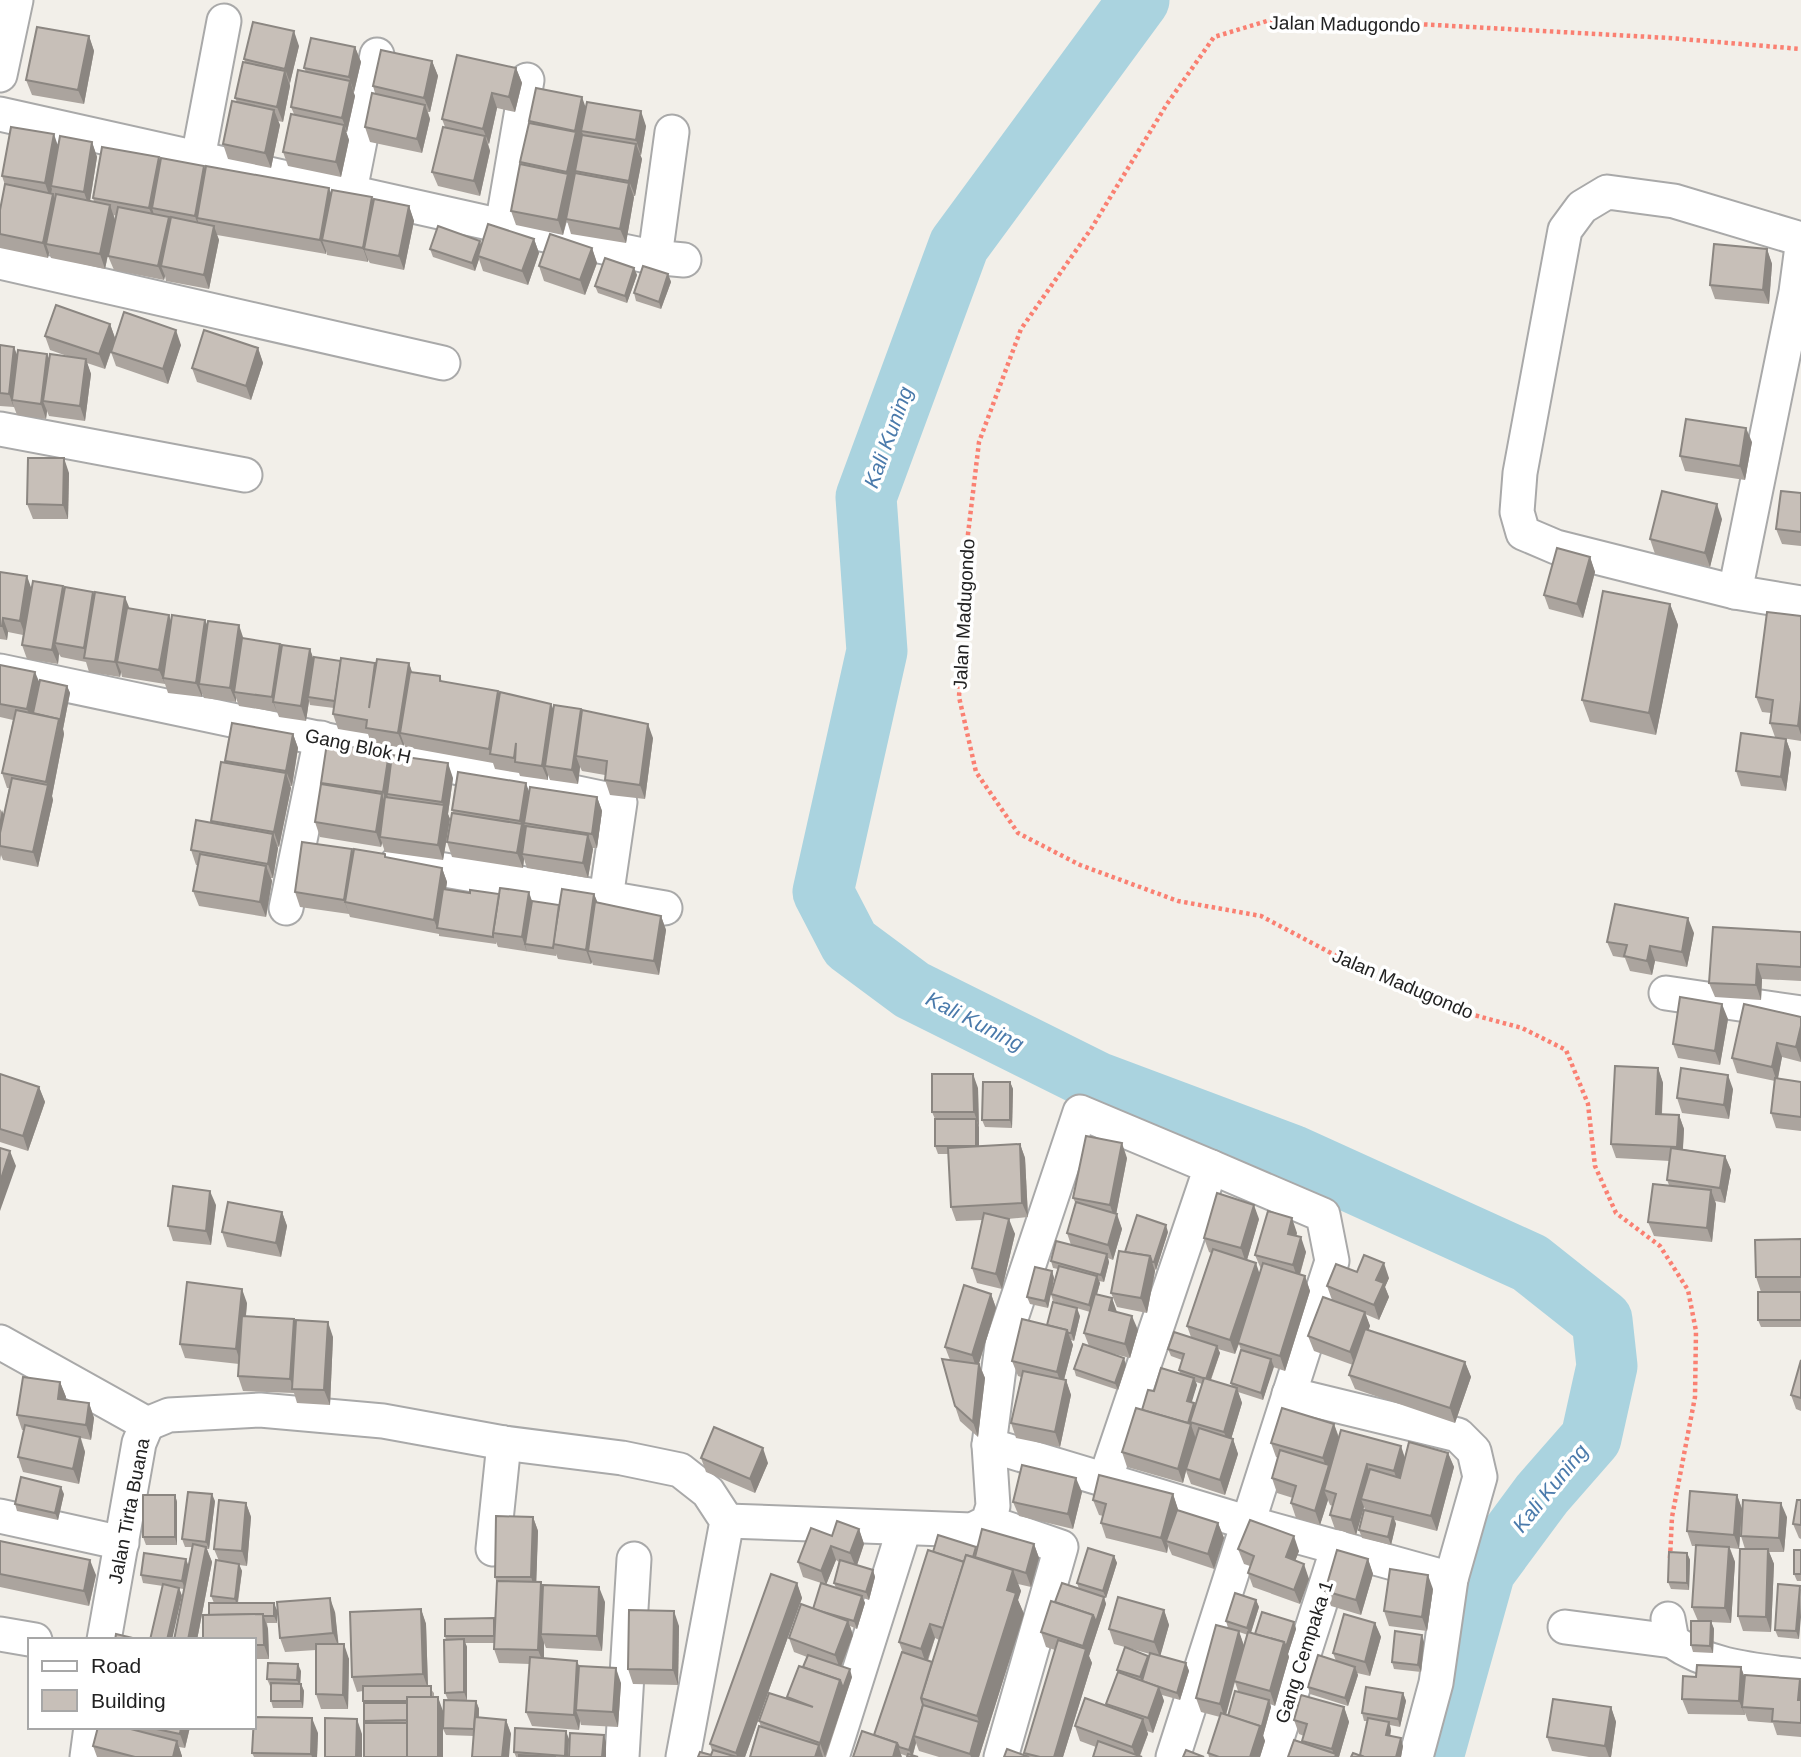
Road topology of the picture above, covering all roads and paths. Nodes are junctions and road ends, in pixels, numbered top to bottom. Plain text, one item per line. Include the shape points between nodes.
1 (16, 0) edge
2 (224, 21) dead end
3 (1801, 49) edge
4 (377, 55) edge
5 (0, 75) edge
6 (527, 80) dead end
7 (0, 114) edge
8 (672, 132) dead end
9 (198, 158) junction
10 (350, 191) junction
11 (502, 226) junction
12 (1801, 239) edge
13 (1801, 254) edge
14 (0, 262) edge
15 (443, 363) dead end
16 (0, 429) edge
17 (245, 475) dead end
18 (1735, 592) junction
19 (1801, 603) edge
20 (0, 671) edge
21 (321, 738) junction
22 (366, 856) edge
23 (606, 898) junction
24 (286, 908) dead end
25 (665, 908) dead end
26 (1666, 993) dead end
27 (1801, 1013) edge
28 (1211, 1167) junction
29 (0, 1342) edge
30 (1289, 1394) junction
31 (147, 1424) junction
32 (504, 1443) junction
33 (989, 1445) junction
34 (1107, 1478) junction
35 (0, 1516) edge
36 (727, 1521) junction
37 (988, 1522) junction
38 (1249, 1523) junction
39 (904, 1529) junction
40 (122, 1543) junction
41 (1338, 1547) junction
42 (493, 1549) edge
43 (634, 1559) dead end
44 (1670, 1568) edge
45 (1451, 1578) junction
46 (1565, 1627) dead end
47 (0, 1634) edge
48 (104, 1638) edge
49 (28, 1639) edge
50 (1801, 1676) edge
51 (91, 1729) edge
52 (87, 1757) edge
53 (622, 1757) edge
54 (683, 1757) edge
55 (832, 1757) edge
56 (1001, 1757) edge
57 (1173, 1757) edge
58 (1271, 1757) edge
59 (1416, 1757) edge

1 - 5 street
2 - 9 street
3 - 44 path, Jalan Madugondo via 1345,20 1267,21 1214,37 1021,329 978,442 968,534 959,697 976,772 1018,833 1080,865 1178,901 1261,916 1331,953 1469,1014 1522,1028 1566,1051 1588,1104 1595,1166 1616,1213 1660,1246 1688,1290 1696,1331 1695,1397 1672,1517
4 - 10 street
6 - 11 street
7 - 9 street
8 - 11 street via 657,242 668,258
9 - 10 street
10 - 11 street
12 - 18 street via 1674,201 1607,192 1582,206 1565,230 1520,473 1517,512 1523,533 1556,547
13 - 18 street
14 - 15 street
16 - 17 street
18 - 19 street
20 - 21 street, Gang Blok H
21 - 23 street, Gang Blok H via 620,802
21 - 24 street via 312,847
22 - 23 street
23 - 25 street
26 - 27 street
28 - 30 street via 1323,1215 1332,1261
28 - 33 street via 1080,1112 1002,1345
28 - 34 street
29 - 31 street, Jalan Tirta Buana
30 - 38 street
30 - 45 street via 1458,1436 1474,1451 1480,1477
31 - 32 street via 169,1415 260,1410 383,1421
31 - 40 street, Jalan Tirta Buana via 139,1443
32 - 36 street via 680,1469 708,1492
32 - 42 street
33 - 34 street
33 - 37 street via 993,1506
34 - 38 street
35 - 40 street
36 - 39 street
36 - 54 street
37 - 39 street via 972,1530
37 - 56 street via 1061,1547
38 - 41 street
38 - 57 street
39 - 55 street
40 - 48 street, Jalan Tirta Buana
41 - 45 street
41 - 58 street, Gang Cempaka 1
43 - 53 street
45 - 59 street via 1436,1682
46 - 50 street via 1670,1630 1692,1655 1733,1667
47 - 49 street
51 - 52 street

